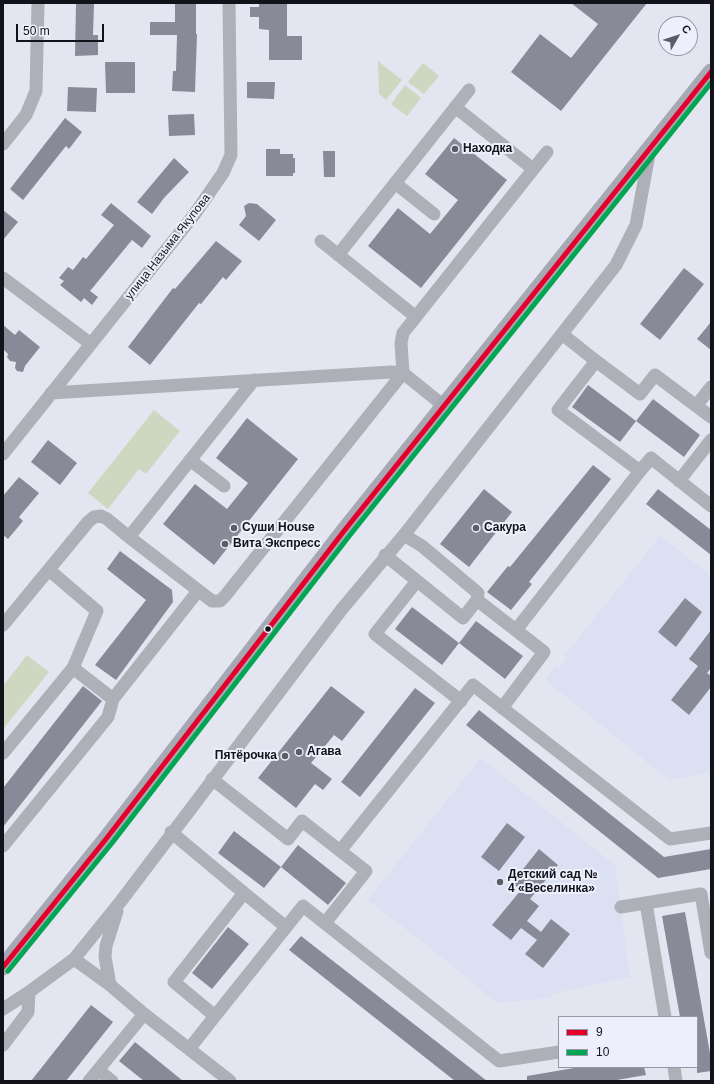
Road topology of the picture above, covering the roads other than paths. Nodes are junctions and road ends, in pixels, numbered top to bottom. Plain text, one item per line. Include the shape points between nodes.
1 (38, 3) edge
2 (229, 3) edge
3 (708, 81) edge
4 (469, 90) dead end
5 (455, 107) junction
6 (3, 144) edge
7 (651, 148) junction
8 (547, 152) dead end
9 (533, 169) junction
10 (395, 183) junction
11 (434, 214) dead end
12 (321, 241) dead end
13 (338, 254) junction
14 (3, 278) edge
15 (416, 317) junction
16 (562, 334) junction
17 (91, 344) junction
18 (596, 361) junction
19 (403, 373) junction
20 (254, 380) junction
21 (711, 387) edge
22 (51, 393) junction
23 (444, 406) junction
24 (696, 406) junction
25 (711, 417) edge
26 (711, 440) edge
27 (3, 454) edge
28 (190, 460) junction
29 (640, 471) junction
30 (679, 481) junction
31 (224, 486) dead end
32 (711, 506) edge
33 (404, 534) junction
34 (129, 537) junction
35 (385, 555) junction
36 (49, 570) junction
37 (417, 581) junction
38 (198, 591) junction
39 (477, 600) junction
40 (3, 625) edge
41 (516, 630) junction
42 (73, 668) junction
43 (113, 699) junction
44 (461, 701) junction
45 (502, 708) junction
46 (3, 753) edge
47 (212, 779) junction
48 (171, 832) junction
49 (711, 833) edge
50 (3, 846) edge
51 (340, 851) junction
52 (244, 893) junction
53 (706, 893) edge
54 (121, 901) junction
55 (646, 903) junction
56 (621, 907) dead end
57 (325, 923) junction
58 (286, 927) junction
59 (711, 953) edge
60 (74, 959) junction
61 (5, 961) edge
62 (110, 985) junction
63 (29, 992) junction
64 (3, 1009) edge
65 (144, 1014) junction
66 (215, 1016) junction
67 (665, 1016) edge
68 (3, 1045) edge
69 (189, 1049) junction
70 (558, 1052) edge
71 (674, 1068) edge
72 (98, 1070) junction
73 (89, 1081) edge
74 (112, 1081) edge
75 (230, 1081) edge
76 (676, 1081) edge

1 - 6 street via 36,91 26,115
2 - 17 street, улица Назыма Якупова via 231,155 223,173 194,215
3 - 7 main road
4 - 5 street
5 - 9 street
5 - 10 street
7 - 16 street via 636,226 616,265
7 - 23 main road
8 - 9 street
9 - 15 street
10 - 11 street
10 - 13 street
12 - 13 street
13 - 15 street
14 - 17 street
15 - 19 street via 401,338
16 - 18 street
16 - 33 street
17 - 22 street, улица Назыма Якупова
18 - 24 street via 640,394 655,375
18 - 29 street via 558,410
19 - 20 street via 372,372
19 - 23 street
19 - 38 street via 223,598 212,601
20 - 22 street
20 - 28 street
21 - 24 street
22 - 27 street, улица Назыма Якупова
23 - 61 main road via 106,839
24 - 25 street
26 - 30 street
28 - 31 street
28 - 34 street
29 - 30 street via 651,458
29 - 41 street
30 - 32 street
33 - 35 street
33 - 39 street via 478,593
34 - 36 street via 107,519 94,517
34 - 38 street
35 - 37 street
35 - 47 street
36 - 40 street
36 - 42 street via 97,610
37 - 39 street via 463,618
37 - 44 street via 375,634
38 - 43 street
39 - 41 street
41 - 45 street via 544,652
42 - 43 street
42 - 46 street
43 - 50 street via 108,717
44 - 45 street via 473,685
44 - 51 street
45 - 49 street via 670,839
47 - 48 street
47 - 51 street via 288,839 302,821
48 - 52 street
48 - 54 street
51 - 57 street via 366,871
52 - 58 street
52 - 66 street via 174,982
53 - 55 street
53 - 59 street
54 - 60 street
54 - 62 street via 106,946 105,958
55 - 56 street
55 - 67 street
57 - 58 street via 303,906
57 - 70 street via 499,1061
58 - 66 street
60 - 62 street
60 - 63 street
62 - 65 street
63 - 64 street
63 - 68 street via 28,1012
65 - 69 street
65 - 72 street
66 - 69 street
69 - 75 street
71 - 76 street
72 - 73 street
72 - 74 street

